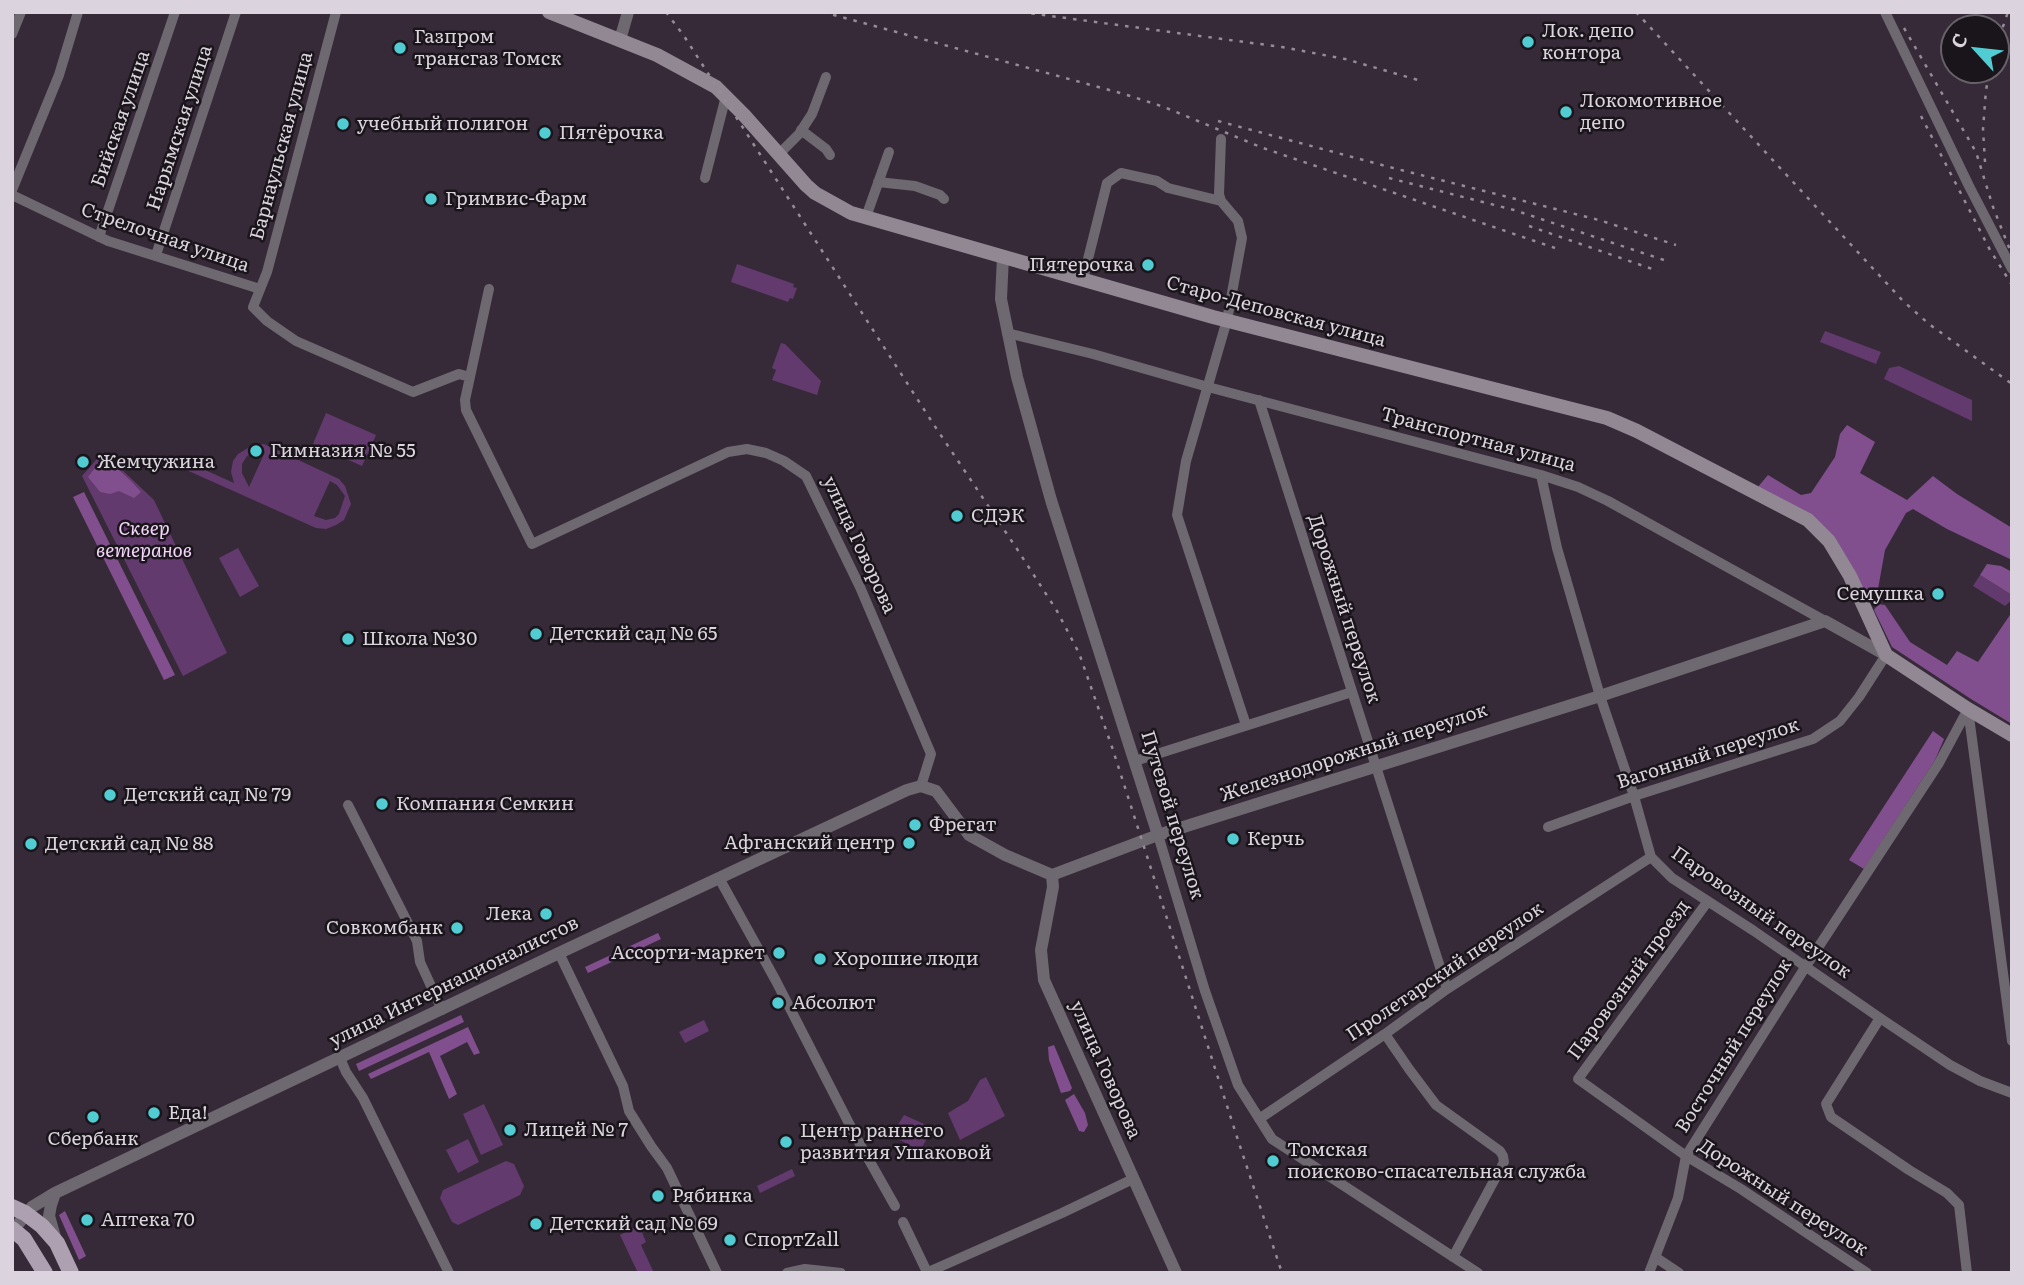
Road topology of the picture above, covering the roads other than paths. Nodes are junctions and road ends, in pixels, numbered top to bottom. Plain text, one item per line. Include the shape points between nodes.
1 (21, 12) edge
2 (78, 12) edge
3 (175, 12) edge
4 (236, 12) edge
5 (336, 12) edge
6 (549, 12) edge
7 (628, 12) edge
8 (1885, 12) edge
9 (12, 34) edge
10 (621, 40) junction
11 (826, 77) dead end
12 (724, 94) junction
13 (801, 130) junction
14 (1221, 139) dead end
15 (889, 152) dead end
16 (779, 154) junction
17 (830, 155) dead end
18 (705, 178) dead end
19 (878, 182) junction
20 (12, 192) edge
21 (944, 199) dead end
22 (1222, 201) junction
23 (866, 217) junction
24 (99, 237) junction
25 (156, 255) junction
26 (1003, 256) junction
27 (2012, 269) edge
28 (1083, 279) junction
29 (260, 289) junction
30 (489, 289) dead end
31 (1227, 320) junction
32 (1007, 333) junction
33 (470, 377) junction
34 (1208, 387) junction
35 (1259, 400) junction
36 (1542, 475) junction
37 (1825, 621) junction
38 (1886, 655) junction
39 (1352, 692) junction
40 (1600, 696) junction
41 (1968, 709) junction
42 (1246, 725) junction
43 (2012, 735) edge
44 (1135, 761) junction
45 (1377, 765) junction
46 (921, 786) junction
47 (1634, 796) junction
48 (348, 804) dead end
49 (1548, 827) dead end
50 (1158, 835) junction
51 (1651, 857) junction
52 (1052, 875) junction
53 (719, 878) junction
54 (1708, 901) junction
55 (559, 953) junction
56 (1806, 966) junction
57 (1447, 989) junction
58 (442, 1010) junction
59 (1880, 1018) junction
60 (1385, 1034) junction
61 (2012, 1041) edge
62 (340, 1058) junction
63 (1578, 1079) joint
64 (2012, 1093) edge
65 (1259, 1119) junction
66 (1686, 1156) junction
67 (1133, 1179) junction
68 (55, 1193) junction
69 (895, 1206) dead end
70 (19, 1210) edge
71 (903, 1222) dead end
72 (13, 1229) edge
73 (57, 1243) junction
74 (1453, 1257) junction
75 (1655, 1257) junction
76 (45, 1273) edge
77 (71, 1273) edge
78 (449, 1273) edge
79 (717, 1273) edge
80 (787, 1273) edge
81 (841, 1273) edge
82 (927, 1273) edge
83 (1175, 1273) edge
84 (1478, 1273) edge
85 (1648, 1273) edge
86 (1679, 1273) edge
87 (1867, 1273) edge
88 (1967, 1273) edge

1 - 9 street
2 - 20 street
3 - 24 street, Бийская улица
4 - 25 street, Нарымская улица
5 - 29 street, Барнаульская улица
6 - 10 main road, Старо-Деповская улица
7 - 10 street
8 - 27 street
10 - 12 main road, Старо-Деповская улица via 695,74
11 - 13 street
12 - 16 main road, Старо-Деповская улица
12 - 18 street
13 - 16 street
13 - 17 street
14 - 22 street
15 - 19 street
16 - 23 main road, Старо-Деповская улица via 815,193
19 - 21 street via 915,186
19 - 23 street
20 - 24 street, Стрелочная улица
22 - 28 street via 1121,173 1107,183
22 - 31 street via 1238,221 1242,238
23 - 26 main road, Старо-Деповская улица
24 - 25 street, Стрелочная улица
25 - 29 street, Стрелочная улица
26 - 28 main road, Старо-Деповская улица
26 - 32 street, Путевой переулок via 1001,299
28 - 31 main road, Старо-Деповская улица
29 - 33 street, Стрелочная улица via 253,307 296,341 413,392 458,374
30 - 33 street
31 - 34 street
31 - 38 main road, Старо-Деповская улица via 1607,418 1637,431 1808,520 1829,541 1850,576
32 - 34 street, Транспортная улица
32 - 44 street, Путевой переулок via 1051,500
33 - 46 street, улица Говорова via 466,410 532,544 728,452 766,453 806,476 860,587 931,754
34 - 35 street, Транспортная улица
34 - 42 street via 1186,461 1177,515
35 - 36 street, Транспортная улица
35 - 39 street, Дорожный переулок
36 - 37 street, Транспортная улица via 1608,501
36 - 40 street, Паровозный переулок via 1557,548
37 - 38 street, Транспортная улица
37 - 40 street, Железнодорожный переулок
38 - 41 main road, Транспортная улица
38 - 47 street, Вагонный переулок via 1840,720 1813,739
39 - 42 street
39 - 45 street, Дорожный переулок
40 - 45 street, Железнодорожный переулок
40 - 47 street, Паровозный переулок
41 - 43 main road, Транспортная улица
41 - 56 street, Восточный переулок via 1940,763
41 - 61 street
42 - 44 street
44 - 50 street, Путевой переулок
45 - 50 street, Железнодорожный переулок
45 - 57 street, Дорожный переулок
46 - 52 street via 936,791 969,835
46 - 53 street, улица Интернационалистов
47 - 49 street, Вагонный переулок
47 - 51 street, Паровозный переулок
48 - 58 street via 417,941 420,962
50 - 52 street, Железнодорожный переулок
50 - 65 street, Путевой переулок via 1238,1085
51 - 54 street, Паровозный переулок via 1672,878
51 - 57 street, Пролетарский переулок
52 - 67 street, улица Говорова via 1054,887 1041,950 1044,980
53 - 55 street, улица Интернационалистов
53 - 69 street
54 - 56 street, Паровозный переулок
54 - 63 street, Паровозный проезд
55 - 58 street, улица Интернационалистов
55 - 79 street via 623,1086 629,1111 667,1168
56 - 59 street, Паровозный переулок
56 - 66 street, Восточный переулок
57 - 60 street, Пролетарский переулок
58 - 62 street, улица Интернационалистов
59 - 64 street, Паровозный переулок via 1950,1065
59 - 88 street via 1826,1104 1831,1117 1959,1205
60 - 65 street, Пролетарский переулок
60 - 74 street via 1436,1105 1503,1156 1504,1162
62 - 68 street, улица Интернационалистов
62 - 78 street
63 - 66 street, Дорожный переулок
65 - 74 street, Путевой переулок via 1272,1139
66 - 75 street, Восточный переулок via 1678,1198
66 - 87 street, Дорожный переулок
67 - 82 street
67 - 83 street, улица Говорова
68 - 70 street, улица Интернационалистов
68 - 73 street via 49,1216
70 - 72 street, улица Интернационалистов
70 - 73 main road
71 - 82 street
72 - 76 main road
73 - 77 main road
74 - 84 street, Путевой переулок
75 - 85 street, Восточный переулок
75 - 86 street
80 - 81 street via 812,1269

